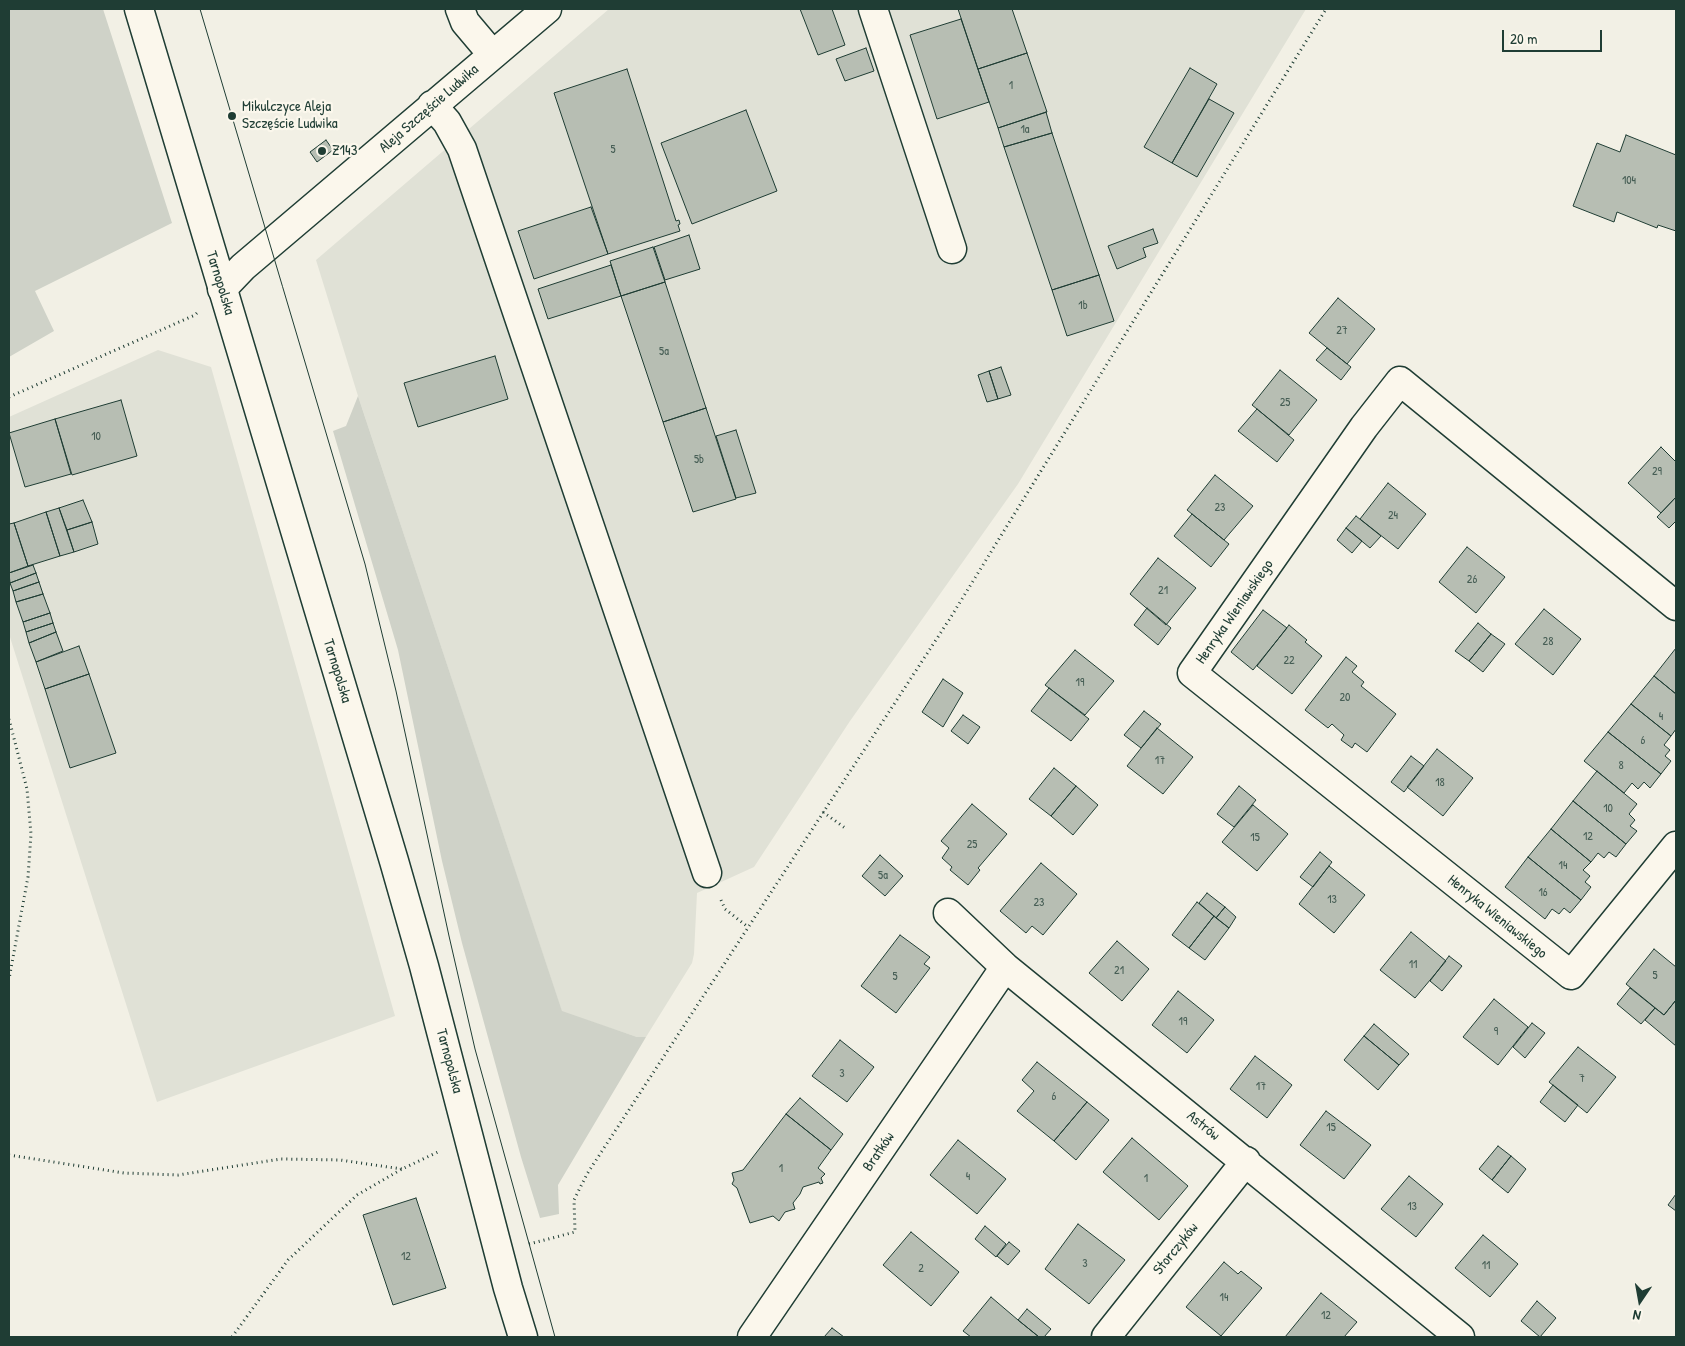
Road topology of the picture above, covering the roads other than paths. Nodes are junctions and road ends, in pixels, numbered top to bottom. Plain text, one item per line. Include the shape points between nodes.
1 (139, 9) edge
2 (460, 9) edge
3 (547, 9) edge
4 (873, 9) edge
5 (492, 54) junction
6 (432, 106) junction
7 (952, 249) dead end
8 (222, 289) junction
9 (1675, 603) edge
10 (1676, 846) edge
11 (707, 873) road end
12 (948, 913) dead end
13 (1005, 967) junction
14 (1246, 1162) junction
15 (523, 1337) edge
16 (752, 1337) edge
17 (1106, 1337) edge
18 (1460, 1337) edge

1 - 8 street, Tarnopolska
2 - 5 street via 465,22
3 - 5 street, Aleja Szczęście Ludwika
4 - 7 street
5 - 6 street, Aleja Szczęście Ludwika
6 - 8 street, Aleja Szczęście Ludwika via 242,267
6 - 11 street via 447,122 462,149
8 - 15 street, Tarnopolska via 394,861
9 - 10 street, Henryka Wieniawskiego via 1400,381 1364,427 1192,673 1571,975
12 - 13 street, Astrów
13 - 14 street, Astrów
13 - 16 street, Bratków
14 - 17 street, Storczyków
14 - 18 street, Astrów

